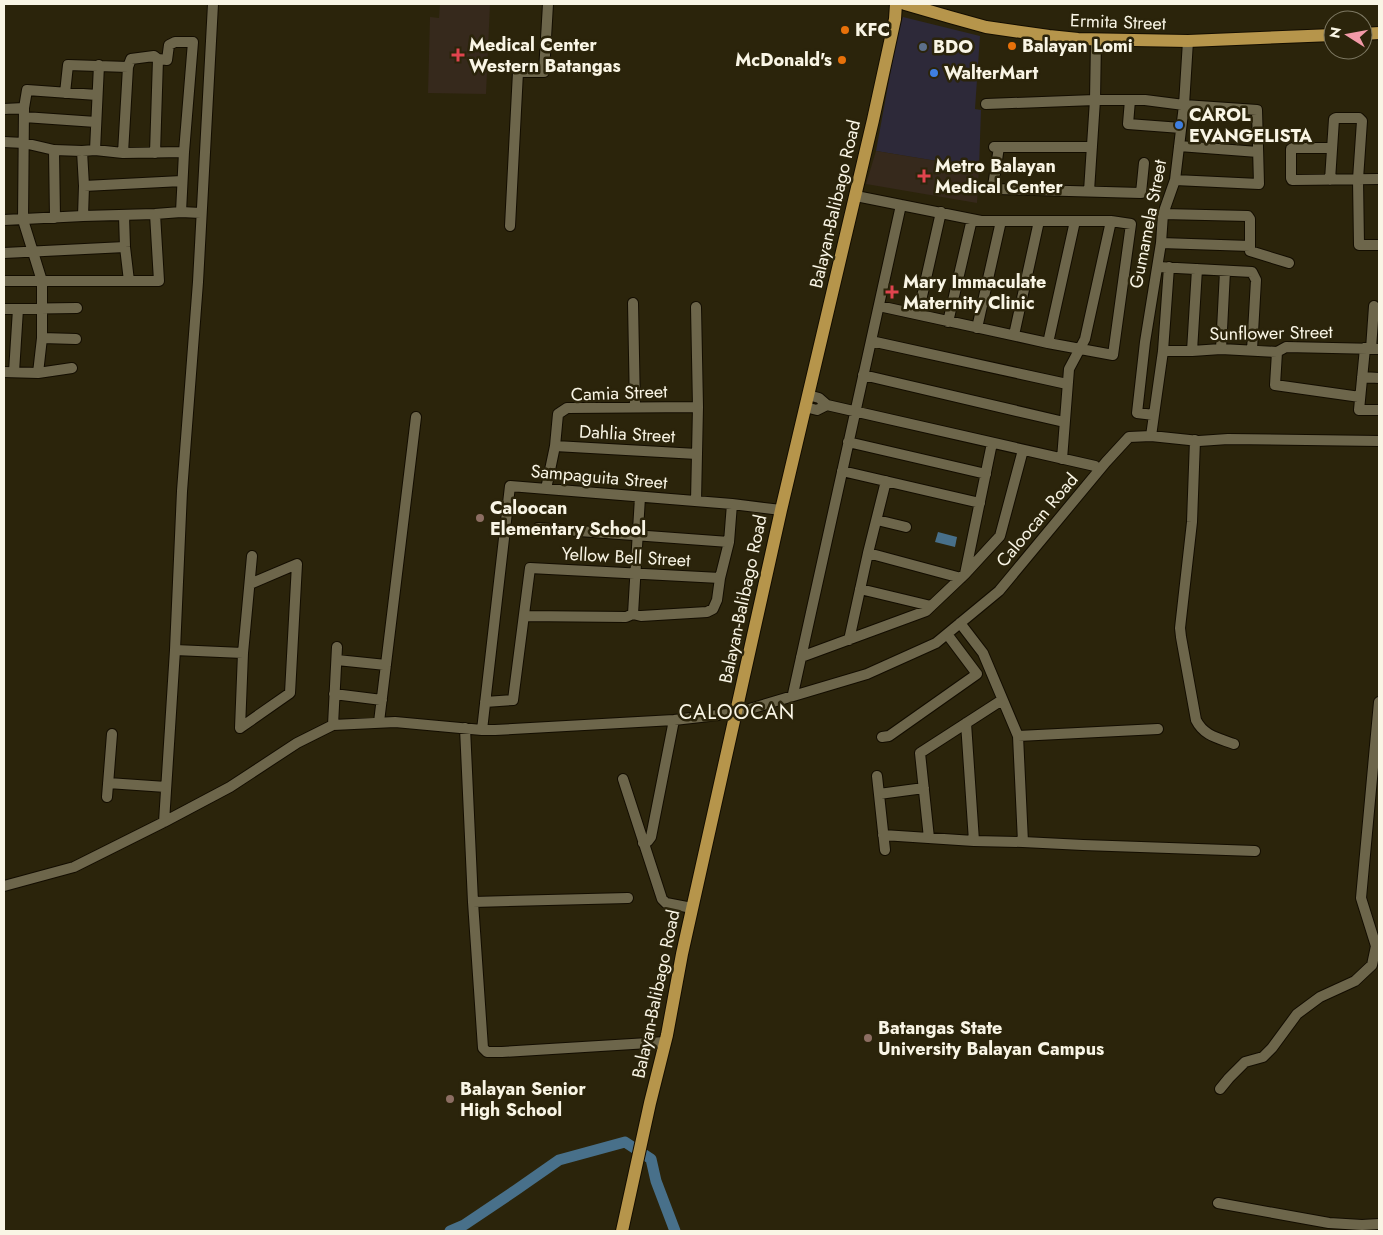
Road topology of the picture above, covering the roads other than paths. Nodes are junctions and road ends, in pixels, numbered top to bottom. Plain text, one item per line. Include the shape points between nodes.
1 (213, 4) edge
2 (548, 4) edge
3 (896, 4) edge
4 (905, 4) edge
5 (1323, 36) edge
6 (1096, 40) junction
7 (1188, 41) junction
8 (158, 59) junction
9 (99, 65) junction
10 (128, 67) junction
11 (65, 93) junction
12 (97, 95) junction
13 (1095, 100) junction
14 (1130, 100) junction
15 (986, 104) dead end
16 (1184, 105) junction
17 (4, 110) edge
18 (24, 112) junction
19 (96, 122) junction
20 (1181, 128) junction
21 (4, 142) edge
22 (24, 143) junction
23 (1179, 146) junction
24 (1092, 147) junction
25 (1332, 148) junction
26 (54, 150) junction
27 (95, 150) junction
28 (82, 151) junction
29 (184, 152) junction
30 (1258, 152) junction
31 (123, 153) junction
32 (155, 153) junction
33 (1144, 163) dead end
34 (1379, 178) edge
35 (1358, 179) junction
36 (1175, 180) junction
37 (1330, 180) junction
38 (182, 181) junction
39 (84, 186) junction
40 (1089, 192) junction
41 (856, 196) junction
42 (901, 204) junction
43 (180, 212) junction
44 (941, 212) junction
45 (201, 213) junction
46 (155, 214) junction
47 (1163, 214) junction
48 (82, 216) junction
49 (124, 216) junction
50 (55, 218) junction
51 (972, 219) junction
52 (4, 220) edge
53 (22, 220) junction
54 (1001, 221) junction
55 (1039, 221) junction
56 (1076, 221) junction
57 (1112, 221) junction
58 (510, 226) dead end
59 (1161, 243) junction
60 (1379, 245) edge
61 (1250, 246) junction
62 (125, 247) junction
63 (33, 252) junction
64 (4, 253) edge
65 (1289, 263) dead end
66 (1158, 267) junction
67 (1169, 267) junction
68 (1197, 269) junction
69 (1225, 271) junction
70 (4, 281) edge
71 (42, 281) junction
72 (129, 281) junction
73 (634, 303) dead end
74 (879, 306) junction
75 (1374, 306) dead end
76 (696, 307) dead end
77 (4, 308) edge
78 (77, 308) dead end
79 (18, 309) junction
80 (42, 309) junction
81 (918, 314) junction
82 (948, 322) junction
83 (977, 328) junction
84 (1014, 336) junction
85 (42, 338) junction
86 (76, 339) dead end
87 (871, 341) junction
88 (1048, 343) junction
89 (1079, 349) junction
90 (1221, 349) junction
91 (1372, 349) edge
92 (1252, 350) junction
93 (1162, 351) junction
94 (1192, 351) junction
95 (1277, 352) junction
96 (72, 368) dead end
97 (9, 372) edge
98 (38, 373) junction
99 (863, 375) junction
100 (1362, 377) junction
101 (1379, 378) edge
102 (1067, 384) junction
103 (1360, 397) junction
104 (806, 401) junction
105 (635, 407) junction
106 (698, 407) junction
107 (1379, 410) edge
108 (855, 412) junction
109 (1154, 416) junction
110 (416, 417) dead end
111 (1064, 422) junction
112 (1151, 436) junction
113 (1195, 440) junction
114 (1379, 441) edge
115 (848, 442) junction
116 (992, 443) junction
117 (555, 446) junction
118 (1023, 450) junction
119 (697, 454) junction
120 (1062, 459) junction
121 (1095, 466) dead end
122 (842, 471) junction
123 (986, 474) junction
124 (886, 481) junction
125 (546, 489) junction
126 (640, 497) junction
127 (696, 501) junction
128 (732, 504) junction
129 (980, 504) junction
130 (781, 510) junction
131 (877, 520) junction
132 (906, 527) dead end
133 (538, 528) dead end
134 (638, 535) junction
135 (729, 542) junction
136 (868, 553) junction
137 (252, 556) dead end
138 (635, 573) junction
139 (963, 576) junction
140 (720, 578) junction
141 (250, 584) junction
142 (860, 589) junction
143 (931, 606) junction
144 (633, 614) junction
145 (524, 616) junction
146 (960, 623) junction
147 (947, 634) junction
148 (849, 640) junction
149 (337, 647) dead end
150 (175, 650) junction
151 (243, 653) junction
152 (801, 657) junction
153 (337, 660) junction
154 (386, 665) junction
155 (334, 694) junction
156 (793, 694) dead end
157 (382, 700) junction
158 (1002, 700) junction
159 (485, 702) junction
160 (1379, 702) edge
161 (736, 713) junction
162 (674, 720) junction
163 (379, 722) junction
164 (966, 723) junction
165 (332, 725) junction
166 (465, 728) junction
167 (1158, 729) dead end
168 (482, 730) junction
169 (112, 734) dead end
170 (1018, 736) junction
171 (882, 737) dead end
172 (1234, 744) dead end
173 (877, 776) dead end
174 (623, 779) dead end
175 (108, 783) junction
176 (166, 787) junction
177 (924, 788) junction
178 (879, 794) junction
179 (108, 797) dead end
180 (164, 822) junction
181 (883, 835) junction
182 (929, 838) junction
183 (974, 841) junction
184 (1023, 842) junction
185 (643, 843) junction
186 (885, 850) dead end
187 (1255, 851) dead end
188 (4, 886) edge
189 (628, 898) dead end
190 (472, 902) junction
191 (692, 908) junction
192 (665, 1042) junction
193 (1220, 1089) dead end
194 (1218, 1203) dead end
195 (1379, 1224) edge
196 (622, 1231) edge

1 - 45 street
2 - 58 street via 544,72 518,72
3 - 41 main road, Balayan-Balibago Road
4 - 6 main road, Ermita Street via 986,27
5 - 7 main road, Ermita Street
6 - 7 main road, Ermita Street
6 - 13 street
7 - 16 street, Gumamela Street
8 - 10 street via 154,56 131,59
8 - 29 street via 166,60 169,45 174,42 193,42
8 - 32 street
9 - 10 street
9 - 11 street via 68,65
9 - 12 street
10 - 31 street
11 - 12 street
11 - 18 street via 27,90
12 - 19 street
13 - 14 street
13 - 15 street
13 - 24 street
14 - 16 street
14 - 20 street via 1128,124
16 - 20 street, Gumamela Street
16 - 30 street via 1257,110
17 - 18 street
18 - 19 street
18 - 22 street
19 - 27 street
20 - 23 street, Gumamela Street
21 - 22 street
22 - 26 street
22 - 53 street
23 - 30 street
23 - 36 street, Gumamela Street
24 - 40 street
24 - 40 street via 996,147 993,186 996,189
25 - 35 street via 1334,119 1361,119
25 - 37 street
25 - 37 street via 1291,150 1292,180
26 - 28 street
26 - 50 street
27 - 28 street
27 - 31 street
28 - 39 street
29 - 32 street
29 - 38 street
30 - 36 street via 1259,184
31 - 32 street
33 - 40 street via 1141,193
34 - 35 street
35 - 37 street
35 - 60 street via 1359,245
36 - 47 street, Gumamela Street
38 - 39 street
38 - 43 street
39 - 48 street
41 - 42 street
41 - 104 main road, Balayan-Balibago Road
42 - 44 street
42 - 74 street
43 - 45 street
43 - 46 street
44 - 51 street
44 - 81 street
45 - 150 street
46 - 49 street
46 - 72 street via 159,281
47 - 59 street, Gumamela Street
47 - 61 street via 1248,216
48 - 49 street
48 - 50 street
49 - 62 street
50 - 53 street
51 - 54 street
51 - 82 street
52 - 53 street
53 - 63 street
54 - 55 street
54 - 83 street
55 - 56 street
55 - 84 street
56 - 57 street
56 - 88 street
57 - 89 street via 1085,339
57 - 89 street via 1131,224 1113,355
59 - 61 street
59 - 66 street, Gumamela Street
61 - 65 street via 1250,251
62 - 63 street
62 - 72 street
63 - 64 street
63 - 71 street
66 - 67 street
66 - 109 street, Gumamela Street via 1150,305 1137,413
67 - 68 street
67 - 93 street
68 - 69 street
68 - 94 street
69 - 90 street
69 - 92 street via 1252,272 1256,280
70 - 71 street
71 - 72 street
71 - 80 street
73 - 105 street
74 - 81 street
74 - 87 street
75 - 91 street
76 - 106 street
77 - 79 street
78 - 80 street
79 - 80 street
79 - 97 street
80 - 85 street
81 - 82 street
82 - 83 street
83 - 84 street
84 - 88 street
85 - 86 street
85 - 98 street
87 - 99 street
87 - 102 street
88 - 89 street
89 - 102 street via 1069,369
90 - 92 street, Sunflower Street
90 - 94 street, Sunflower Street
91 - 95 street, Sunflower Street via 1286,347
91 - 100 street
92 - 95 street, Sunflower Street
93 - 94 street, Sunflower Street
93 - 109 street
95 - 103 street via 1275,385
96 - 98 street
97 - 98 street
99 - 108 street
99 - 111 street
100 - 101 street
100 - 103 street
102 - 111 street
103 - 107 street via 1359,410
104 - 108 street via 817,410 827,405
104 - 130 main road, Balayan-Balibago Road
105 - 106 street, Camia Street
105 - 117 street, Camia Street via 567,408 558,414
106 - 119 street
108 - 115 street
108 - 116 street
109 - 112 street
110 - 154 street
111 - 120 street
112 - 113 street, Caloocan Road
112 - 146 street, Caloocan Road via 1128,437 1000,591
113 - 114 street, Caloocan Road
113 - 172 street via 1192,522 1181,637 1196,720 1206,733
115 - 122 street
115 - 123 street
116 - 118 street
116 - 123 street
117 - 119 street, Dahlia Street
117 - 125 street, Camia Street
118 - 120 street
118 - 139 street via 1000,536
119 - 127 street
120 - 121 street
122 - 124 street
122 - 152 street
123 - 129 street
124 - 129 street
124 - 131 street
125 - 126 street, Sampaguita Street
125 - 159 street, Sampaguita Street via 510,486
126 - 127 street, Sampaguita Street
126 - 134 street
127 - 128 street, Sampaguita Street
128 - 130 street, Sampaguita Street
128 - 135 street
129 - 139 street
130 - 161 main road, Balayan-Balibago Road
131 - 132 street
131 - 136 street
133 - 134 street
134 - 135 street
134 - 138 street
135 - 140 street
136 - 139 street
136 - 142 street
137 - 141 street
138 - 140 street, Yellow Bell Street
138 - 144 street
138 - 145 street, Yellow Bell Street via 530,568
139 - 143 street
140 - 144 street via 717,600 713,609 707,612
141 - 151 street
141 - 151 street via 297,564 290,693 240,728
142 - 143 street
142 - 148 street
143 - 148 street via 926,611
144 - 145 street via 626,617
145 - 159 street via 513,700
146 - 147 street, Caloocan Road
146 - 158 street via 982,653
147 - 161 street, Caloocan Road via 868,674
147 - 171 street via 978,674 889,736
148 - 152 street
149 - 153 street
150 - 151 street
150 - 176 street
152 - 156 street
153 - 154 street
153 - 155 street
154 - 157 street
155 - 157 street
155 - 165 street
157 - 163 street
158 - 164 street
158 - 170 street
159 - 168 street, Sampaguita Street
160 - 193 street via 1360,898 1376,946 1372,965 1354,981 1320,997 1298,1014 1263,1057 1245,1062
161 - 162 street, Caloocan Road
161 - 191 main road, Balayan-Balibago Road
162 - 168 street, Caloocan Road
162 - 185 street via 651,836
163 - 165 street, Caloocan Road
163 - 166 street, Caloocan Road
164 - 177 street via 920,753
164 - 183 street
165 - 180 street via 297,743 230,787
166 - 168 street, Caloocan Road
166 - 190 street
167 - 170 street
169 - 175 street
170 - 184 street
173 - 178 street
174 - 185 street
175 - 176 street
175 - 179 street
176 - 180 street
177 - 178 street
177 - 182 street
178 - 181 street
180 - 188 street via 74,867
181 - 182 street
181 - 186 street
182 - 183 street
183 - 184 street
184 - 187 street
185 - 191 street via 662,899 666,903
189 - 190 street
190 - 192 street via 483,1048 487,1052
191 - 192 main road, Balayan-Balibago Road
192 - 196 main road, Balayan-Balibago Road
194 - 195 street via 1329,1223

